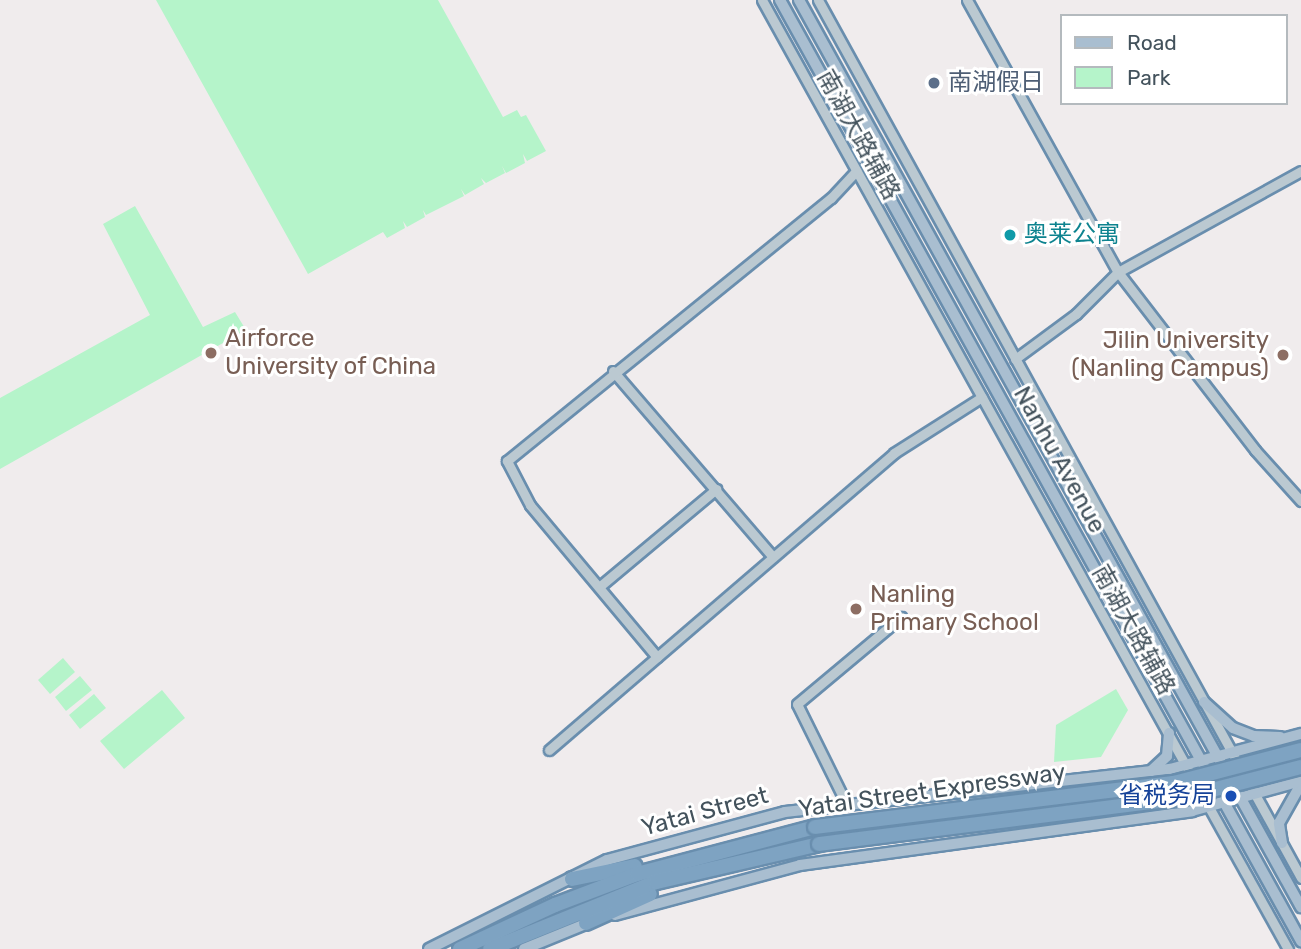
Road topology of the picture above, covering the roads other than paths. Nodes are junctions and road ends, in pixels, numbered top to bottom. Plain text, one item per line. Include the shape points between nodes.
1 (762, 0) edge
2 (780, 0) edge
3 (799, 0) edge
4 (818, 0) edge
5 (967, 0) edge
6 (856, 171) junction
7 (1301, 172) edge
8 (1118, 272) junction
9 (1015, 359) junction
10 (613, 371) junction
11 (982, 397) junction
12 (716, 489) junction
13 (1301, 501) edge
14 (773, 557) junction
15 (599, 587) junction
16 (901, 617) dead end
17 (657, 657) junction
18 (1204, 702) junction
19 (1168, 733) junction
20 (1297, 735) edge
21 (549, 750) dead end
22 (1301, 750) edge
23 (1234, 755) junction
24 (1219, 759) junction
25 (1202, 763) junction
26 (1187, 766) junction
27 (1301, 767) edge
28 (1147, 772) junction
29 (1301, 783) edge
30 (1256, 795) junction
31 (1241, 799) junction
32 (846, 803) junction
33 (1225, 803) junction
34 (1209, 807) junction
35 (786, 834) junction
36 (1282, 843) junction
37 (794, 850) junction
38 (1301, 878) edge
39 (572, 879) junction
40 (1301, 907) edge
41 (586, 923) junction
42 (1301, 941) edge
43 (429, 949) edge
44 (460, 949) edge
45 (490, 949) edge
46 (524, 949) edge
47 (1288, 949) edge

1 - 6 street, 南湖大路辅路
2 - 25 main road, Nanhu Avenue
3 - 24 main road, Nanhu Avenue
4 - 9 street, 南湖大路辅路
5 - 8 street
6 - 10 street via 831,198
6 - 11 street, 南湖大路辅路
7 - 8 street
8 - 9 street via 1076,314
8 - 13 street via 1246,440
9 - 18 street, 南湖大路辅路
10 - 12 street
10 - 15 street via 507,461 530,505
11 - 14 street via 894,453
11 - 19 street, 南湖大路辅路
12 - 14 street
12 - 15 street
14 - 17 street
15 - 17 street
16 - 32 street via 797,704
17 - 21 street
18 - 20 main road via 1243,732
18 - 23 street, 南湖大路辅路
19 - 26 street, 南湖大路辅路
19 - 28 main road via 1167,757
20 - 23 main road, Yatai Street
22 - 35 highway, Yatai Street Expressway, bridge via 1174,783
23 - 24 main road, Yatai Street
23 - 30 street, 南湖大路辅路
24 - 25 main road, Yatai Street
24 - 31 main road, Nanhu Avenue
25 - 26 main road, Yatai Street
25 - 33 main road, Nanhu Avenue
26 - 28 main road, Yatai Street
26 - 34 street, 南湖大路辅路
27 - 37 highway, Yatai Street Expressway, bridge via 1177,799
28 - 32 main road, Yatai Street
29 - 30 main road
29 - 36 main road via 1279,823
30 - 31 main road
30 - 36 street, 南湖大路辅路
31 - 33 main road
31 - 40 main road, Nanhu Avenue
32 - 39 main road, Yatai Street via 785,811 656,846 607,860
33 - 34 main road
33 - 42 main road, Nanhu Avenue
34 - 41 main road via 838,858 740,878
34 - 47 street, 南湖大路辅路
35 - 39 highway via 774,831 726,841
35 - 44 highway, Yatai Street Expressway via 612,883
36 - 38 street, 南湖大路辅路
37 - 41 highway via 658,891
37 - 45 highway, Yatai Street Expressway via 656,882
39 - 43 main road, Yatai Street
41 - 46 main road

